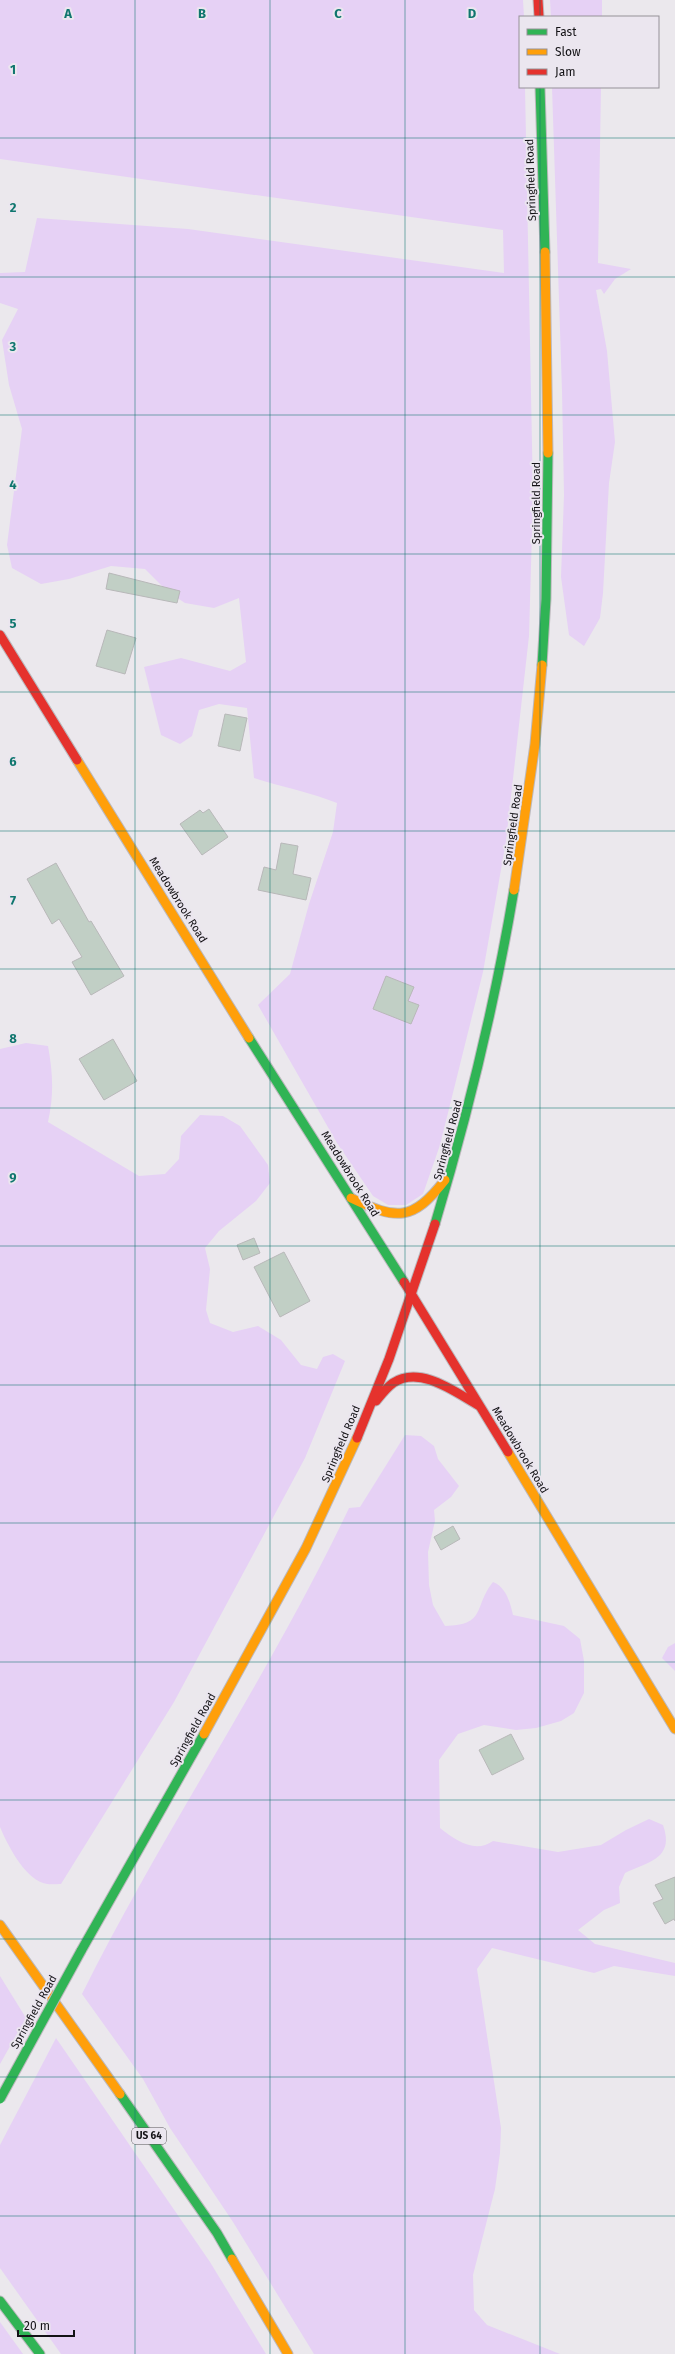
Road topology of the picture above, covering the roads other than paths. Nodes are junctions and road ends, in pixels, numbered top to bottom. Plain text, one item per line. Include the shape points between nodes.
1 (538, 0) edge
2 (539, 16) edge
3 (540, 88) edge
4 (0, 635) edge
5 (454, 1166) junction
6 (351, 1198) junction
7 (413, 1296) junction
8 (479, 1405) junction
9 (368, 1411) junction
10 (675, 1729) edge
11 (0, 1925) edge
12 (0, 2099) edge
13 (0, 2301) edge
14 (40, 2354) edge
15 (288, 2354) edge

1 - 2 main road
3 - 5 main road, Springfield Road via 548,372 547,577 544,637 529,799 512,915 492,1016
4 - 6 main road, Meadowbrook Road via 170,913
5 - 6 main road via 425,1204 410,1212 394,1215 380,1213
5 - 7 main road, Springfield Road
6 - 7 main road, Meadowbrook Road
7 - 8 main road, Meadowbrook Road
7 - 9 main road, Springfield Road
8 - 9 main road via 428,1379 411,1376 391,1385
8 - 10 main road, Meadowbrook Road
9 - 12 main road, Springfield Road, bridge via 319,1523 280,1599
11 - 15 main road, US 64 via 217,2233
13 - 14 main road

